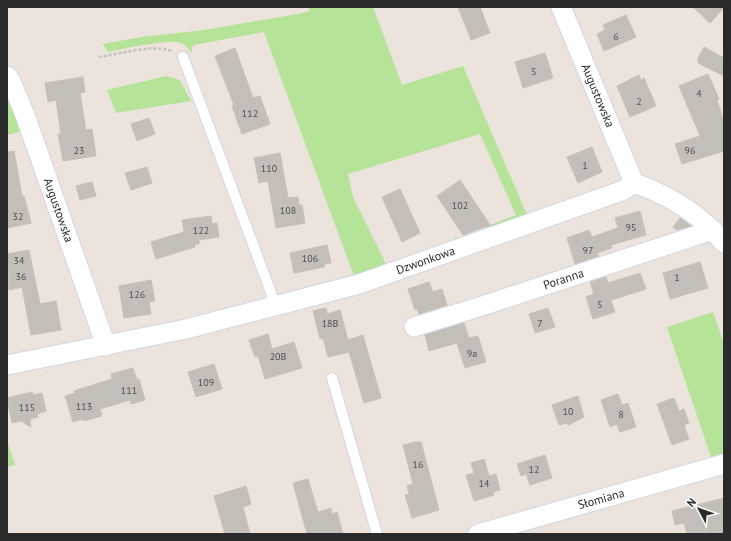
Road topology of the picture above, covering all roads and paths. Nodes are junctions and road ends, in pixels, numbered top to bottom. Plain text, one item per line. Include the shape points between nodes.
1 (561, 7) edge
2 (98, 57) dead end
3 (183, 57) joint
4 (7, 76) edge
5 (634, 183) junction
6 (718, 236) edge
7 (276, 306) junction
8 (414, 327) dead end
9 (106, 346) junction
10 (7, 365) edge
11 (332, 378) dead end
12 (724, 464) edge
13 (377, 534) edge
14 (478, 534) edge

1 - 5 street, Augustowska
2 - 3 path via 166,49
3 - 7 lane
4 - 9 street, Augustowska via 26,115
5 - 6 street via 676,203
5 - 7 street, Dzwonkowa via 624,190 402,270
6 - 8 street, Poranna
7 - 9 street, Dzwonkowa
9 - 10 street, Dzwonkowa
11 - 13 lane
12 - 14 street, Słomiana

